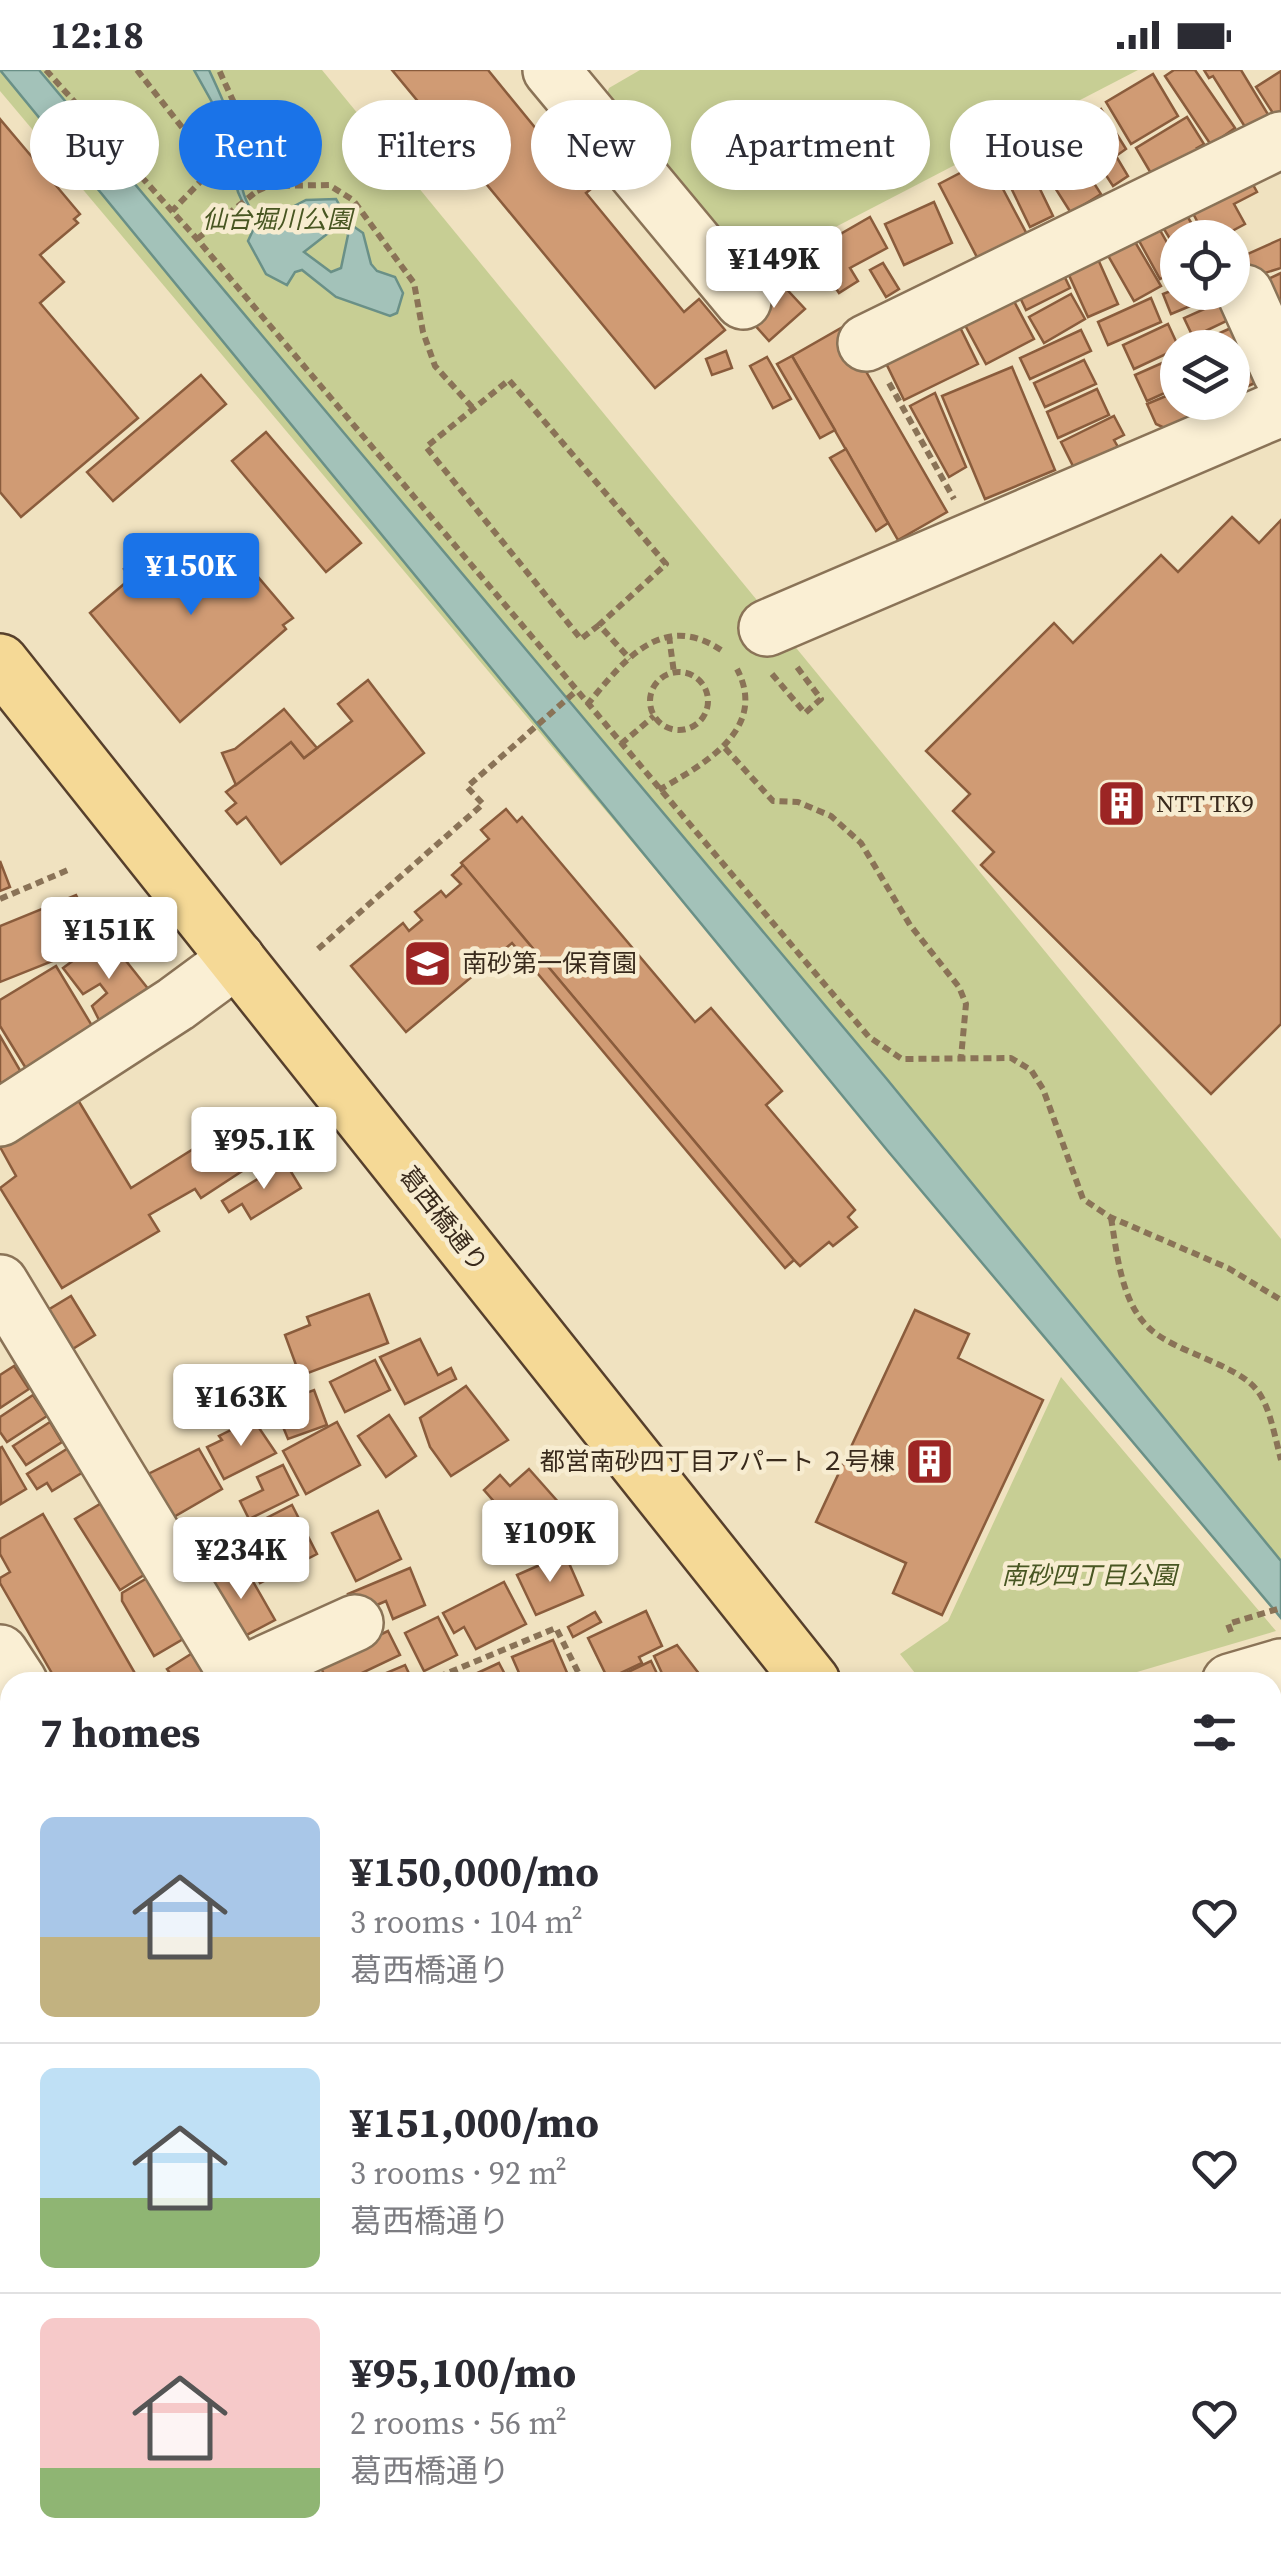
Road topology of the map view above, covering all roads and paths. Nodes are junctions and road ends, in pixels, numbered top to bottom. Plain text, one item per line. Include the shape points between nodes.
1 (46, 70) edge
2 (137, 70) edge
3 (218, 70) edge
4 (578, 78) edge
5 (1281, 140) edge
6 (257, 191) junction
7 (172, 211) junction
8 (197, 240) junction
9 (743, 301) dead end
10 (1250, 304) edge
11 (866, 343) joint
12 (1281, 373) edge
13 (472, 407) junction
14 (1281, 408) edge
15 (976, 538) junction
16 (599, 625) junction
17 (767, 628) dead end
18 (669, 636) junction
19 (630, 659) junction
20 (0, 662) edge
21 (674, 672) junction
22 (575, 692) junction
23 (587, 705) junction
24 (654, 716) junction
25 (621, 745) junction
26 (725, 748) junction
27 (658, 790) junction
28 (68, 870) dead end
29 (0, 899) edge
30 (318, 949) dead end
31 (238, 959) junction
32 (961, 1058) junction
33 (0, 1118) edge
34 (1110, 1217) junction
35 (0, 1283) edge
36 (1281, 1300) edge
37 (1281, 1460) edge
38 (354, 1623) dead end
39 (301, 1667) edge
40 (236, 1672) edge
41 (266, 1672) edge
42 (450, 1672) edge
43 (578, 1672) edge
44 (804, 1672) edge

1 - 7 path
2 - 7 path via 203,154 201,181
3 - 6 path via 241,120
4 - 9 street
5 - 11 street
6 - 8 path
6 - 13 path via 329,185 354,200 414,283 435,366
7 - 8 path
8 - 22 path
10 - 12 street
11 - 15 path
13 - 16 path via 426,448 582,640
13 - 16 path via 509,380 666,564
14 - 15 street
15 - 17 street
16 - 19 path
18 - 19 path
18 - 21 path
18 - 26 path via 708,640 731,656 743,680 743,717
19 - 23 path
20 - 31 main road, 葛西橋通り
21 - 24 path via 654,689
21 - 24 path via 700,681 708,698 704,717 679,730
22 - 23 path
22 - 30 path via 467,787 483,804
23 - 25 path
24 - 25 path
25 - 27 path
26 - 27 path
26 - 32 path via 773,801 798,802 831,816 862,844 959,988 966,1004
27 - 32 path via 869,1038 902,1059
28 - 29 path
31 - 33 street
31 - 44 main road, 葛西橋通り
32 - 34 path via 1012,1058 1031,1070 1083,1199
34 - 36 path via 1228,1268
34 - 37 path via 1121,1279 1147,1326 1249,1377 1268,1408
35 - 40 street
38 - 39 street
39 - 41 street
42 - 43 path via 556,1628

